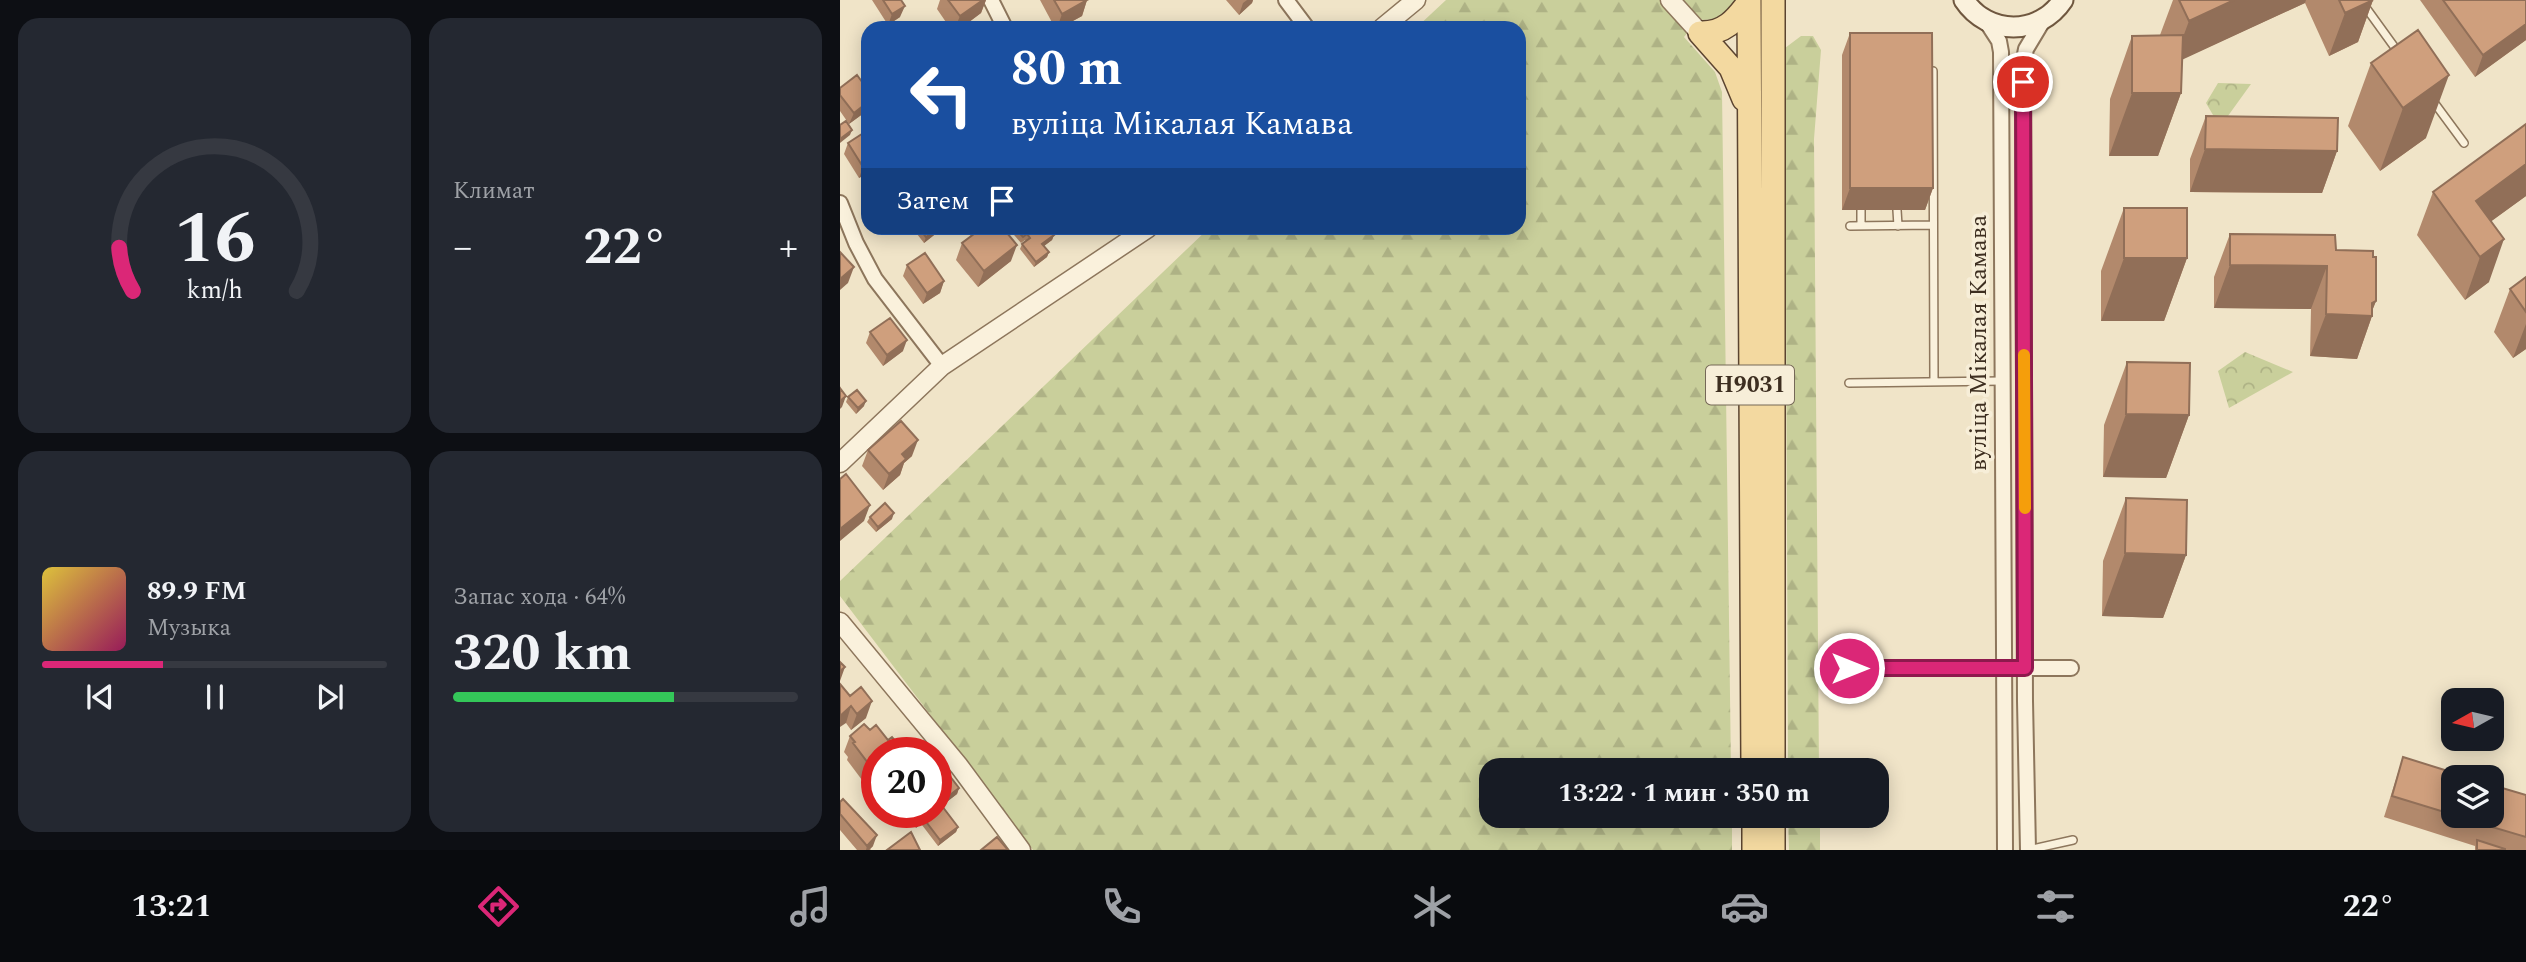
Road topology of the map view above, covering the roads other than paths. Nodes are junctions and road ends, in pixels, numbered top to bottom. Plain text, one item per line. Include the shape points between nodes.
1 (991, 0) edge
2 (1286, 0) edge
3 (1416, 0) edge
4 (1670, 0) edge
5 (1773, 0) edge
6 (2063, 0) edge
7 (1749, 1) edge
8 (1964, 3) edge
9 (2364, 5) edge
10 (2044, 19) junction
11 (1002, 21) edge
12 (1302, 21) edge
13 (1390, 21) edge
14 (1986, 21) junction
15 (1700, 33) junction
16 (2406, 63) edge
17 (1933, 71) edge
18 (2427, 92) edge
19 (1748, 110) junction
20 (2464, 143) dead end
21 (840, 203) edge
22 (1860, 210) dead end
23 (1897, 210) dead end
24 (1933, 225) junction
25 (1850, 226) dead end
26 (1861, 226) junction
27 (1898, 226) junction
28 (1138, 235) edge
29 (942, 366) junction
30 (1934, 382) junction
31 (2002, 382) junction
32 (1849, 383) dead end
33 (840, 463) edge
34 (840, 622) edge
35 (1849, 668) dead end
36 (1920, 668) joint
37 (2003, 668) junction
38 (2025, 668) junction
39 (2071, 668) dead end
40 (1753, 758) edge
41 (1773, 758) edge
42 (1754, 828) edge
43 (1773, 828) edge
44 (2073, 840) dead end
45 (1021, 850) edge
46 (1754, 850) edge
47 (1773, 850) edge
48 (2005, 850) edge
49 (2028, 850) edge

1 - 11 street
2 - 12 street
3 - 13 street
4 - 15 street
5 - 41 main road, Н9031
6 - 10 main road
7 - 15 main road via 1726,27
7 - 19 main road, Н9031
8 - 14 main road
9 - 16 lane
10 - 14 main road via 2015,28
10 - 38 street, вуліца Мікалая Камава via 2026,49 2023,64
14 - 31 street, вуліца Мікалая Камава via 2001,52
15 - 19 main road via 1731,68
17 - 24 lane
18 - 20 lane
19 - 40 main road, Н9031
21 - 29 street via 875,279
22 - 26 lane
23 - 27 lane
24 - 27 lane
24 - 30 lane
25 - 26 lane
26 - 27 lane
28 - 29 street
29 - 33 street
30 - 31 lane
30 - 32 lane
31 - 37 street, вуліца Мікалая Камава
34 - 45 street via 959,766
35 - 36 lane
36 - 37 street
37 - 38 street
37 - 48 street, вуліца Мікалая Камава
38 - 39 street
38 - 49 street, вуліца Мікалая Камава
42 - 46 main road
43 - 47 main road
44 - 49 lane

